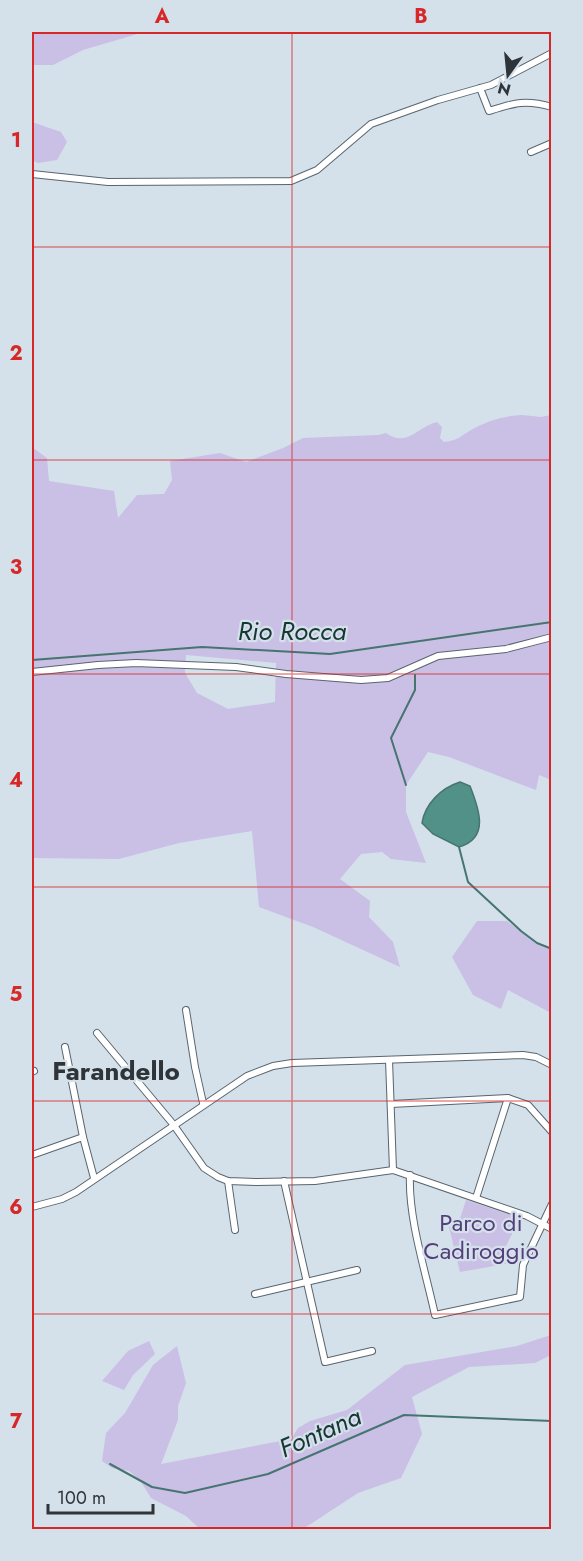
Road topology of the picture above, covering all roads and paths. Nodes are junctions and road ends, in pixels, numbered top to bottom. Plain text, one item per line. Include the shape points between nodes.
1 (552, 53) edge
2 (480, 88) junction
3 (552, 106) edge
4 (552, 143) edge
5 (531, 152) dead end
6 (32, 174) edge
7 (552, 637) edge
8 (32, 672) edge
9 (186, 1010) dead end
10 (97, 1034) dead end
11 (65, 1047) dead end
12 (389, 1060) junction
13 (552, 1065) edge
14 (508, 1098) junction
15 (203, 1104) junction
16 (391, 1104) junction
17 (173, 1124) junction
18 (552, 1132) edge
19 (83, 1137) junction
20 (32, 1155) edge
21 (393, 1170) junction
22 (410, 1175) junction
23 (94, 1178) junction
24 (228, 1181) junction
25 (284, 1181) junction
26 (476, 1198) junction
27 (552, 1204) edge
28 (32, 1207) edge
29 (542, 1224) junction
30 (552, 1229) edge
31 (235, 1230) dead end
32 (357, 1270) dead end
33 (308, 1282) junction
34 (255, 1294) dead end
35 (372, 1351) dead end

1 - 2 street
2 - 3 street via 489,111 519,102
2 - 6 street via 371,124 317,170 291,181 108,182
4 - 5 street
7 - 8 street via 506,649 438,656 388,678 361,680 236,667 136,663
9 - 15 street
10 - 17 street
11 - 19 street
12 - 13 street via 523,1055
12 - 15 street via 273,1066 247,1076
12 - 16 street
14 - 16 street
14 - 18 street via 528,1105
14 - 26 street
15 - 17 street
16 - 21 street
17 - 23 street
17 - 24 street via 204,1168
19 - 20 street
19 - 23 street
21 - 22 street
21 - 25 street
22 - 26 street
22 - 29 street via 414,1221 435,1315 520,1297 523,1264
23 - 28 street via 62,1199
24 - 25 street
24 - 31 street
25 - 33 street
26 - 29 street
27 - 29 street
29 - 30 street
32 - 33 street
33 - 34 street
33 - 35 street via 326,1362

